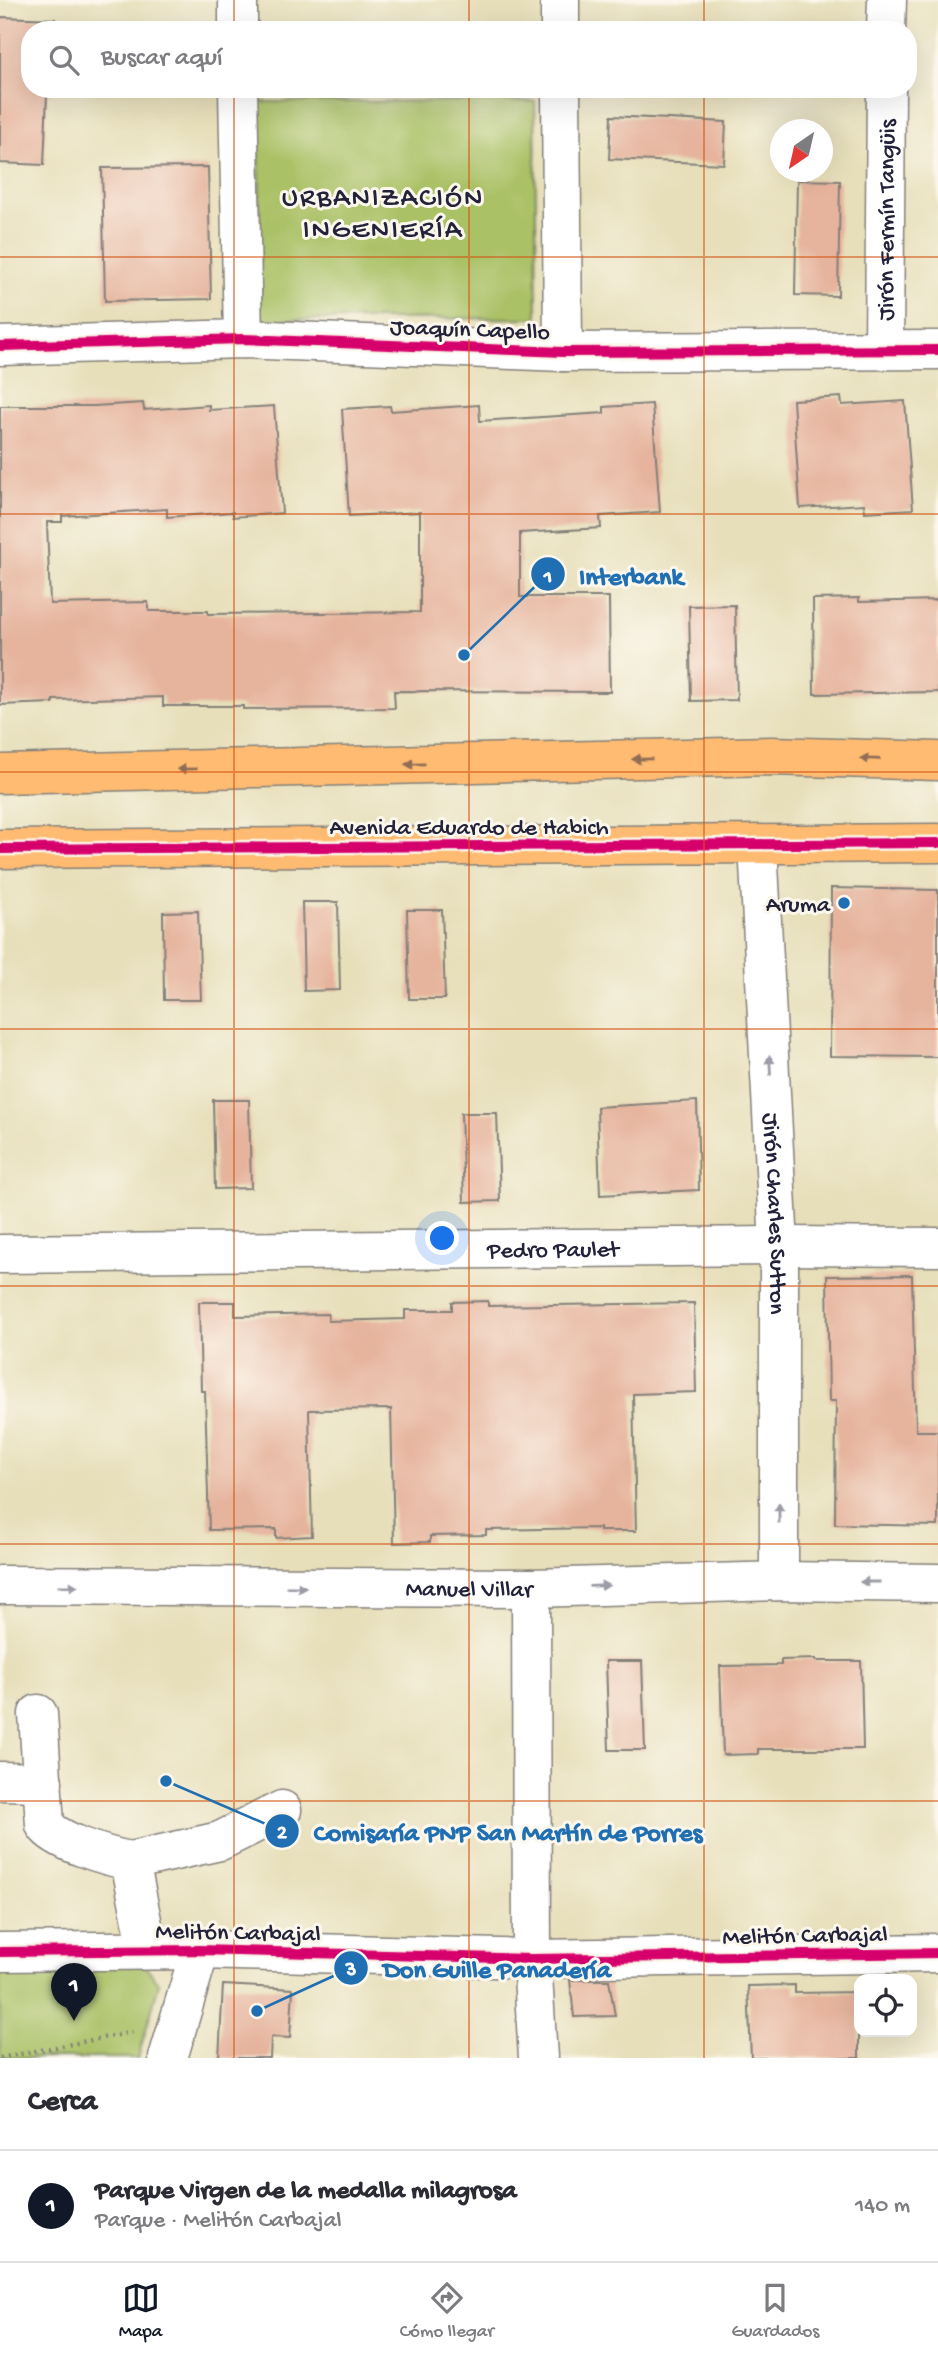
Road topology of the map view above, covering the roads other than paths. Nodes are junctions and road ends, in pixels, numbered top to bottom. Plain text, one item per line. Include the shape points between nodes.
1 (238, 0) edge
2 (560, 0) edge
3 (887, 0) edge
4 (238, 21) edge
5 (560, 21) edge
6 (886, 21) edge
7 (238, 98) edge
8 (561, 98) edge
9 (886, 98) edge
10 (243, 339) junction
11 (0, 346) edge
12 (884, 350) junction
13 (938, 350) edge
14 (564, 352) junction
15 (938, 761) edge
16 (0, 774) edge
17 (938, 844) edge
18 (758, 845) junction
19 (0, 849) edge
20 (779, 1246) junction
21 (938, 1247) edge
22 (0, 1254) edge
23 (779, 1581) junction
24 (938, 1583) edge
25 (0, 1585) edge
26 (531, 1588) junction
27 (38, 1714) dead end
28 (0, 1781) edge
29 (43, 1782) junction
30 (282, 1810) dead end
31 (130, 1861) junction
32 (148, 1950) junction
33 (200, 1950) junction
34 (0, 1952) edge
35 (938, 1953) edge
36 (532, 1959) junction
37 (174, 2040) edge
38 (538, 2058) edge

1 - 4 street
2 - 5 street
3 - 6 street
7 - 10 street
8 - 14 street
9 - 12 street, Jirón Fermín Tangüis
10 - 11 street, Joaquín Capello
10 - 14 street, Joaquín Capello
12 - 13 street, Joaquín Capello
12 - 14 street, Joaquín Capello
15 -> 16 main road via 772,756
17 - 18 main road, Avenida Eduardo de Habich
18 - 19 main road, Avenida Eduardo de Habich
20 -> 18 street, Jirón Charles Sutton
20 - 21 street, Pedro Paulet
20 - 22 street, Pedro Paulet
23 -> 20 street, Jirón Charles Sutton
24 -> 23 street, Manuel Villar
26 -> 23 street, Manuel Villar
25 -> 26 street, Manuel Villar
26 - 36 street
27 - 29 street
28 - 29 street
29 - 31 street via 47,1829 102,1856
30 - 31 street via 220,1841
31 - 32 street
32 - 33 street, Melitón Carbajal
32 - 34 street, Melitón Carbajal
33 - 36 street, Melitón Carbajal
33 - 37 street
35 - 36 street, Melitón Carbajal
36 - 38 street

